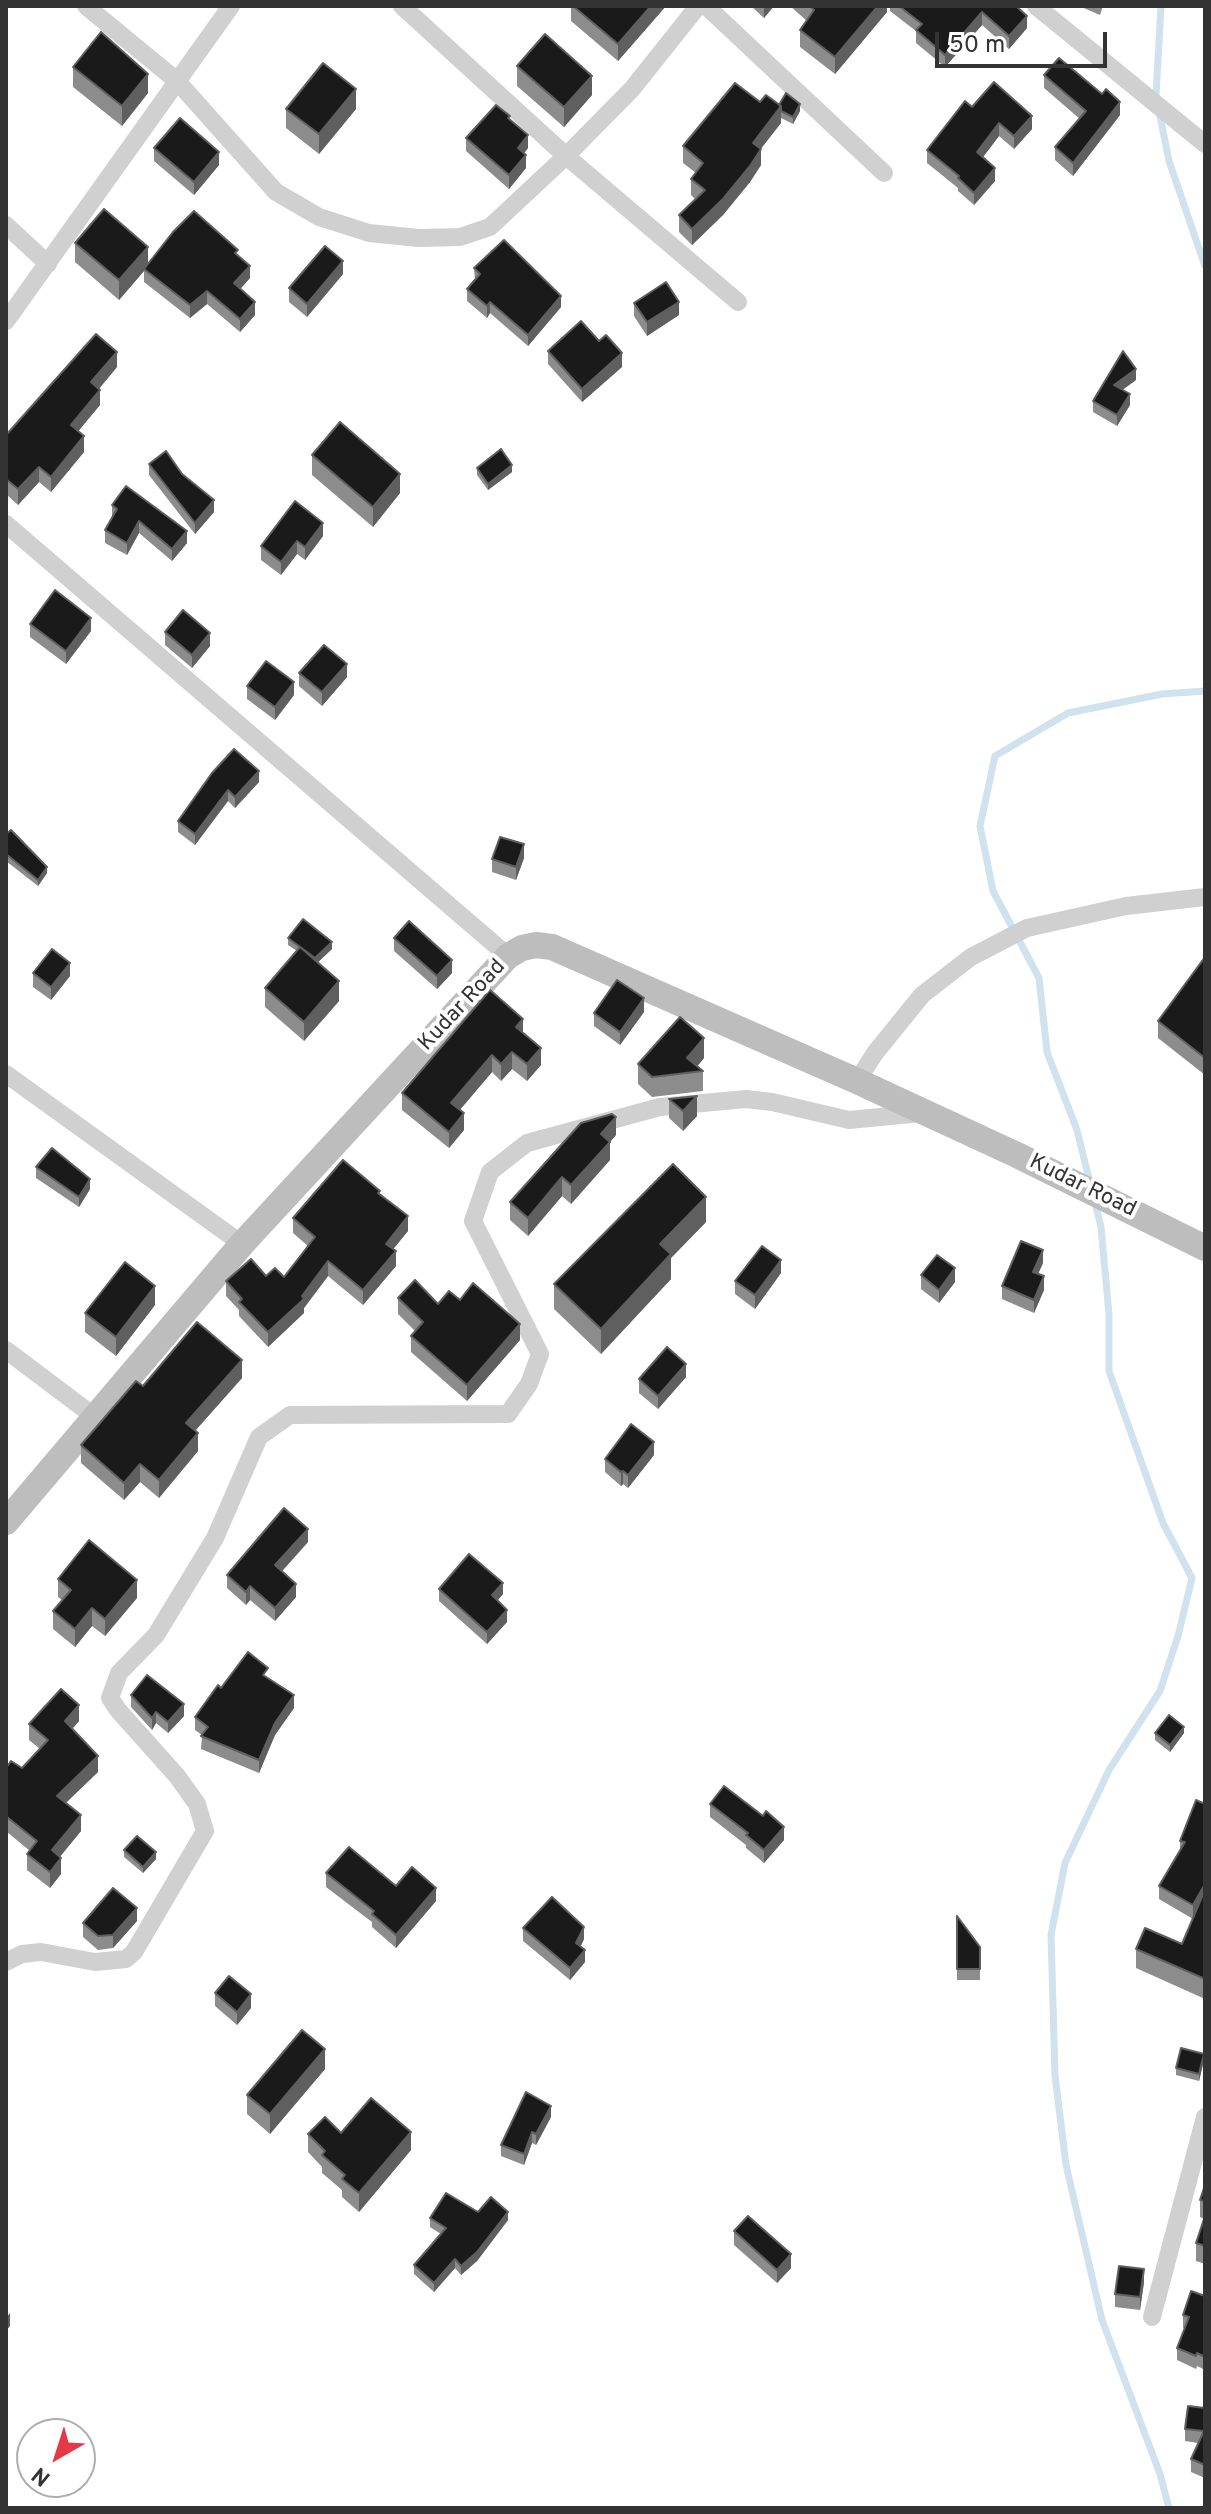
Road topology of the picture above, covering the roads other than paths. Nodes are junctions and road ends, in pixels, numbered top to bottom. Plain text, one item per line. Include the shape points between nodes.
1 (86, 6) edge
2 (231, 6) edge
3 (402, 6) edge
4 (698, 6) edge
5 (706, 6) edge
6 (1036, 6) edge
7 (177, 81) junction
8 (1205, 144) edge
9 (566, 156) junction
10 (884, 173) dead end
11 (6, 225) edge
12 (48, 264) junction
13 (738, 302) dead end
14 (6, 321) edge
15 (6, 524) edge
16 (1205, 897) edge
17 (508, 956) junction
18 (6, 1074) edge
19 (857, 1081) junction
20 (922, 1113) junction
21 (242, 1244) junction
22 (1205, 1248) edge
23 (6, 1350) edge
24 (95, 1417) junction
25 (6, 1522) edge
26 (6, 1962) edge
27 (1205, 2117) edge
28 (1152, 2317) dead end

1 - 7 street
2 - 7 street
3 - 9 street
4 - 9 street via 632,89
5 - 10 street
6 - 8 street
7 - 9 street via 276,192 319,217 369,233 460,237 490,227
7 - 12 street
9 - 13 street
11 - 12 street
12 - 14 street
15 - 17 street
16 - 19 street via 1126,906 1027,928 971,957 922,995
17 - 19 street, Kudar Road via 536,945 552,947
17 - 21 street, Kudar Road
18 - 21 street
19 - 20 street, Kudar Road
20 - 22 street, Kudar Road
20 - 26 street via 849,1120 746,1099 660,1107 527,1143 490,1172 473,1221 540,1354 529,1384 508,1414 290,1415 259,1437 215,1538 156,1635 119,1673 110,1698 177,1776 197,1804 205,1831 126,1959 95,1962 41,1952
21 - 24 street, Kudar Road
23 - 24 street
24 - 25 street, Kudar Road
27 - 28 street

